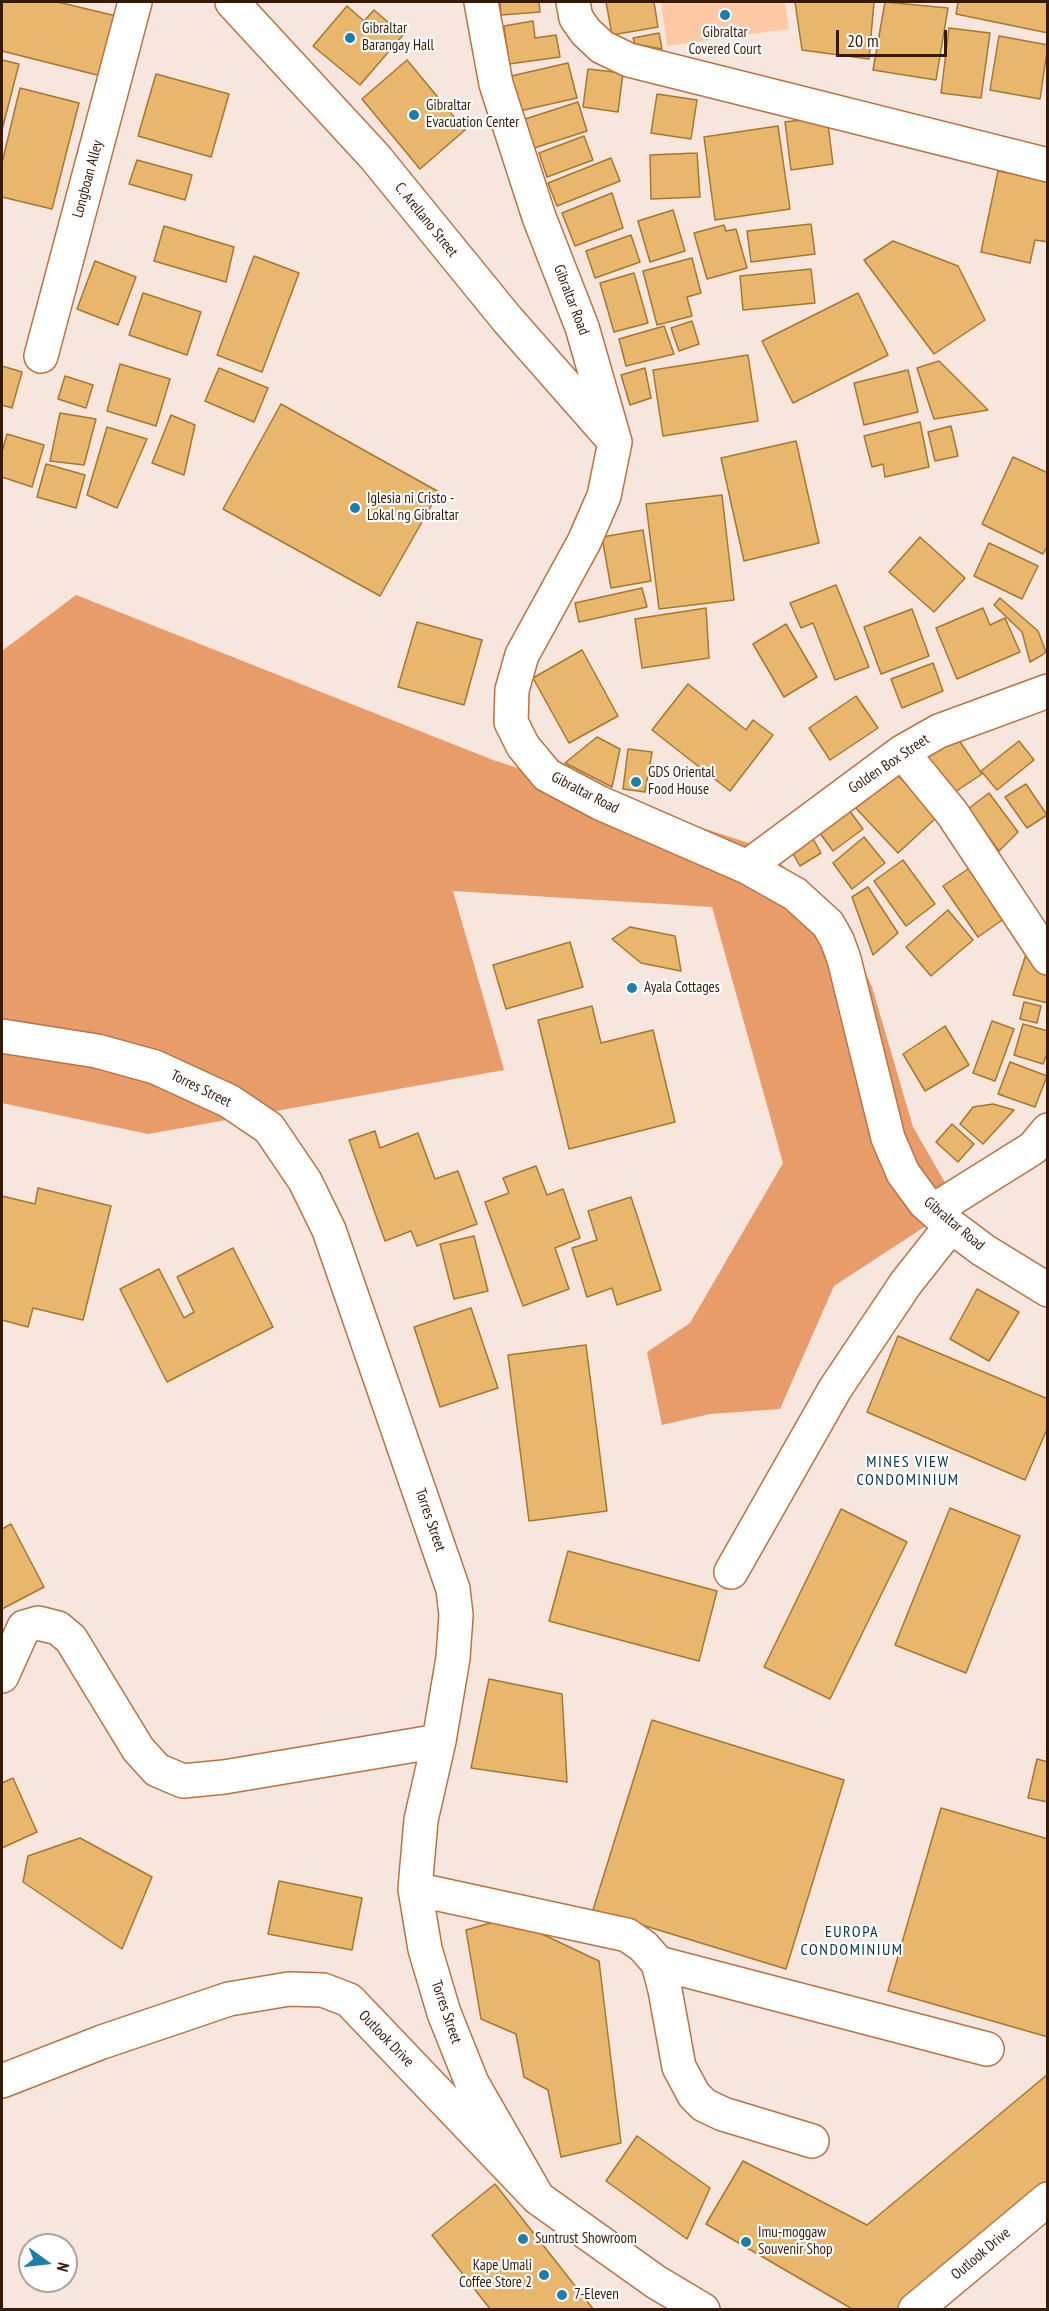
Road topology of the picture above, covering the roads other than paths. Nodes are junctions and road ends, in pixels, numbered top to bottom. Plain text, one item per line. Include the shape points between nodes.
1 (135, 2) edge
2 (232, 2) edge
3 (482, 2) edge
4 (573, 2) edge
5 (1047, 165) edge
6 (41, 357) dead end
7 (615, 442) junction
8 (1047, 691) edge
9 (902, 752) junction
10 (747, 867) junction
11 (1047, 958) edge
12 (2, 1036) edge
13 (1047, 1130) edge
14 (943, 1218) junction
15 (1047, 1290) edge
16 (731, 1572) dead end
17 (2, 1676) edge
18 (438, 1741) junction
19 (415, 1889) junction
20 (658, 1963) junction
21 (987, 2049) dead end
22 (2, 2081) edge
23 (813, 2141) dead end
24 (538, 2198) junction
25 (1047, 2199) edge
26 (703, 2310) edge
27 (915, 2310) edge

1 - 6 street, Longboan Alley
2 - 7 street, C. Arellano Street via 375,157 507,319
3 - 7 street, Gibraltar Road via 496,84 539,217 582,327
4 - 5 street via 576,18 586,32 602,47 629,60
7 - 10 street, Gibraltar Road via 604,496 584,542 522,655 512,690 511,722 523,746 547,775
8 - 9 street, Golden Box Street via 939,731
9 - 10 street, Golden Box Street
9 - 11 street via 952,813
10 - 14 street, Gibraltar Road via 809,904 837,940 888,1138 903,1173
12 - 18 street, Torres Street via 97,1051 155,1066 197,1084 269,1128 305,1181 329,1230 453,1589 453,1658
13 - 14 street via 1033,1148
14 - 15 street, Gibraltar Road
14 - 16 street via 841,1380
17 - 18 street via 24,1627 38,1623 58,1628 71,1639 138,1749 157,1770 183,1781
18 - 19 street, Torres Street via 421,1820
19 - 20 street via 627,1935
19 - 24 street, Torres Street via 425,1949 444,2013 472,2083
20 - 21 street
20 - 23 street via 679,2067 694,2095 723,2114
22 - 24 street, Outlook Drive via 102,2042 229,2000 289,1989 323,1990 349,2000
24 - 26 street, Outlook Drive via 656,2282
25 - 27 street, Outlook Drive

